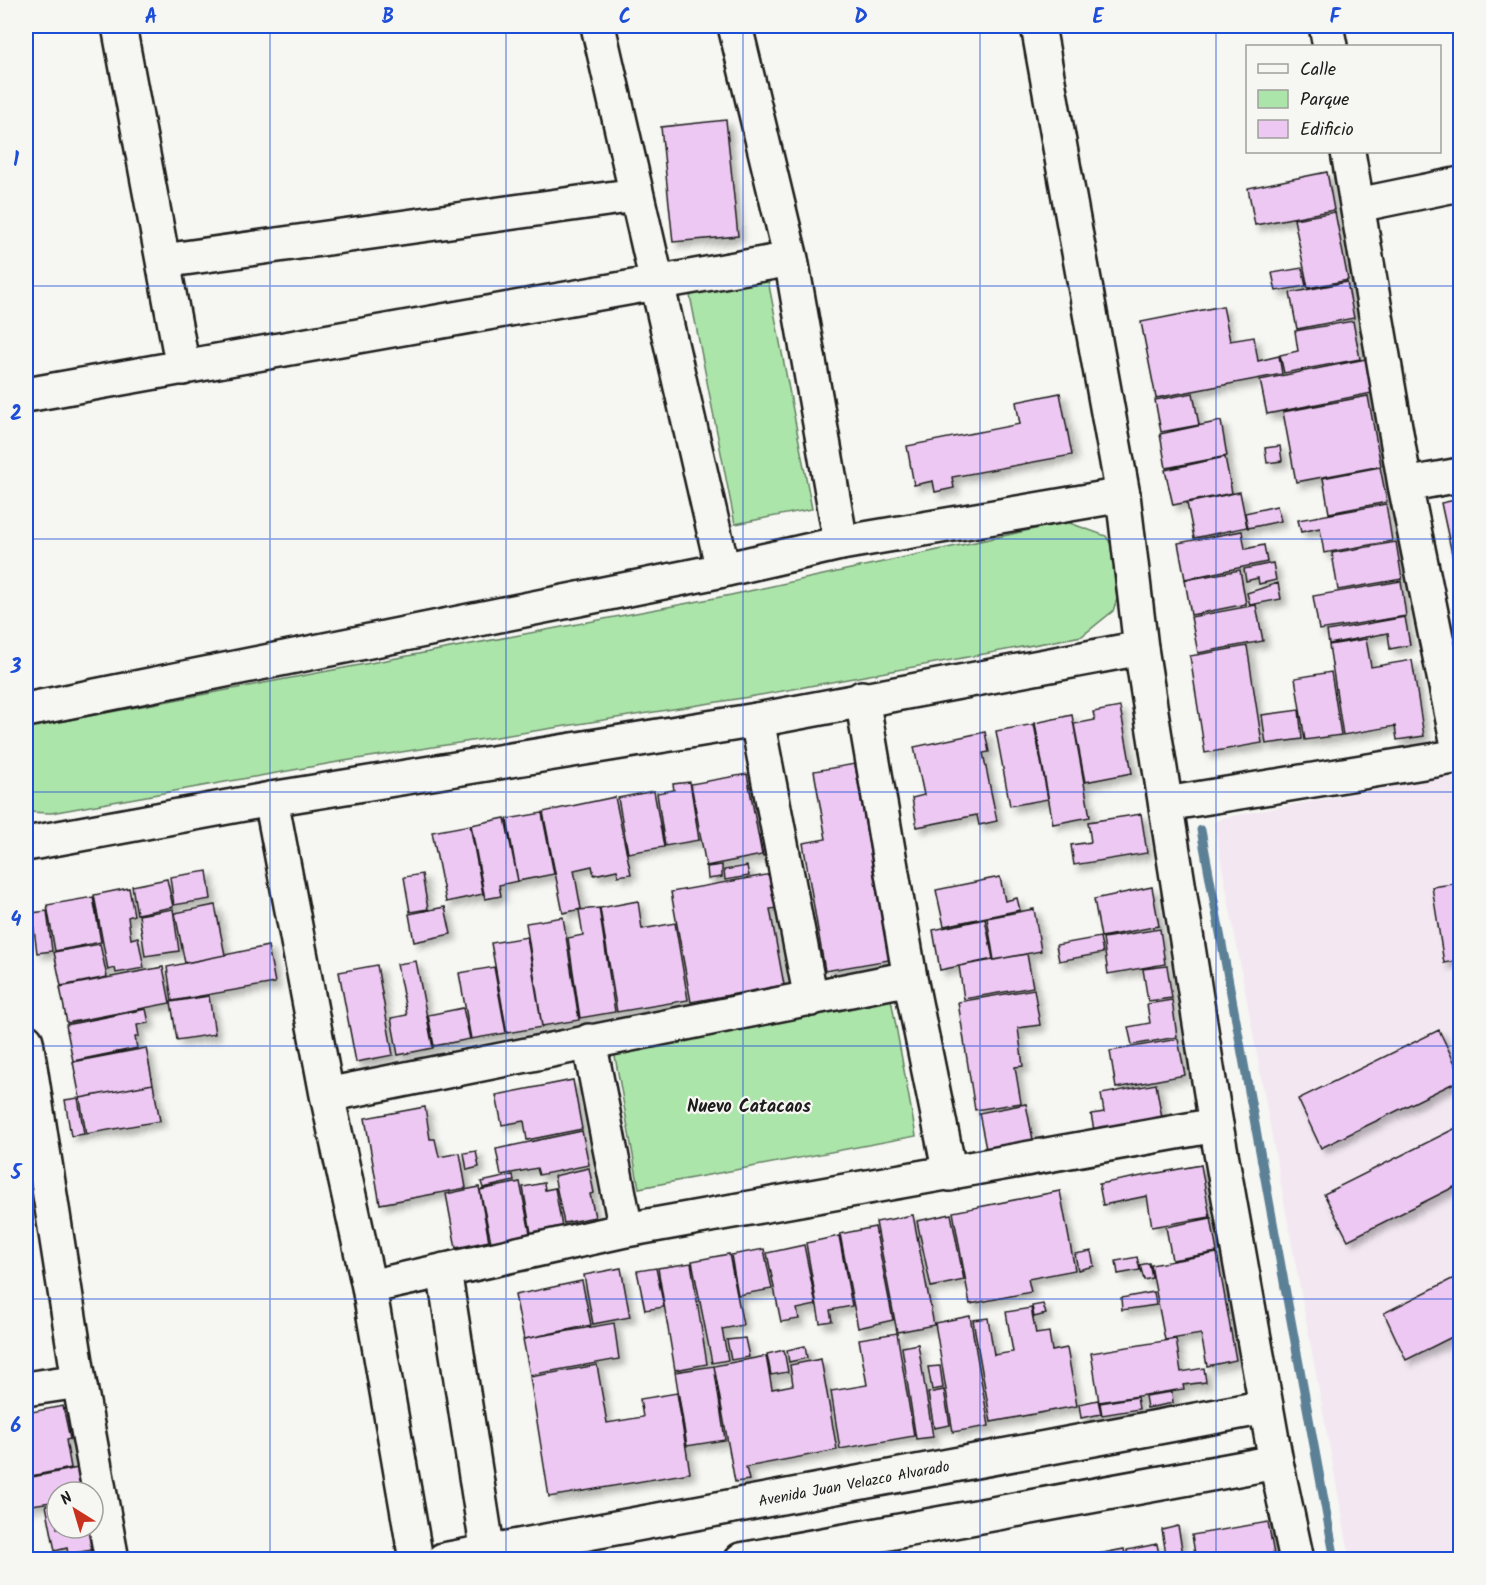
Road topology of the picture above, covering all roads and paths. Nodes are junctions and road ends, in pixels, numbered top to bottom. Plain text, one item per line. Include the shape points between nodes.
1 (119, 26) edge
2 (598, 26) edge
3 (735, 26) edge
4 (1038, 26) edge
5 (1326, 26) edge
6 (1330, 45) edge
7 (1348, 153) edge
8 (1461, 184) edge
9 (636, 195) junction
10 (1358, 205) junction
11 (791, 259) junction
12 (163, 261) junction
13 (656, 283) junction
14 (183, 368) junction
15 (26, 395) edge
16 (1461, 475) edge
17 (1405, 485) junction
18 (1123, 495) junction
19 (841, 543) junction
20 (723, 570) junction
21 (1141, 648) junction
22 (862, 698) junction
23 (26, 710) edge
24 (757, 720) junction
25 (1461, 756) edge
26 (271, 799) junction
27 (1166, 804) junction
28 (26, 844) edge
29 (910, 978) junction
30 (811, 999) junction
31 (26, 1041) edge
32 (590, 1041) junction
33 (327, 1095) junction
34 (1216, 1125) junction
35 (950, 1174) junction
36 (626, 1230) junction
37 (444, 1270) junction
38 (369, 1287) junction
39 (79, 1381) junction
40 (26, 1389) edge
41 (1266, 1407) junction
42 (1276, 1462) junction
43 (489, 1555) edge
44 (112, 1560) edge
45 (416, 1560) edge
46 (443, 1560) edge
47 (741, 1560) edge
48 (1297, 1560) edge

1 - 12 street
2 - 9 street
3 - 11 street
4 - 18 street
5 - 6 street
7 - 10 street
8 - 10 street
9 - 12 street
9 - 13 street
10 - 17 street
11 - 13 street
11 - 19 street
12 - 14 street
13 - 14 street
13 - 20 street
14 - 15 street
16 - 17 street
17 - 25 street
18 - 19 street
18 - 21 street
19 - 20 street
20 - 23 street
21 - 22 street
21 - 27 street
22 - 24 street
22 - 29 street
24 - 26 street
24 - 30 street
25 - 27 street
26 - 28 street
26 - 33 street
27 - 34 street
29 - 30 street
29 - 35 street
30 - 32 street
31 - 39 street
32 - 33 street
32 - 36 street
33 - 38 street
34 - 35 street
34 - 41 street
35 - 36 street
36 - 37 street
37 - 38 street
37 - 43 street
38 - 45 street
39 - 40 street
39 - 44 street
41 - 42 street
41 - 43 street, Avenida Juan Velazco Alvarado
42 - 47 street
42 - 48 street
43 - 46 street, Avenida Juan Velazco Alvarado

